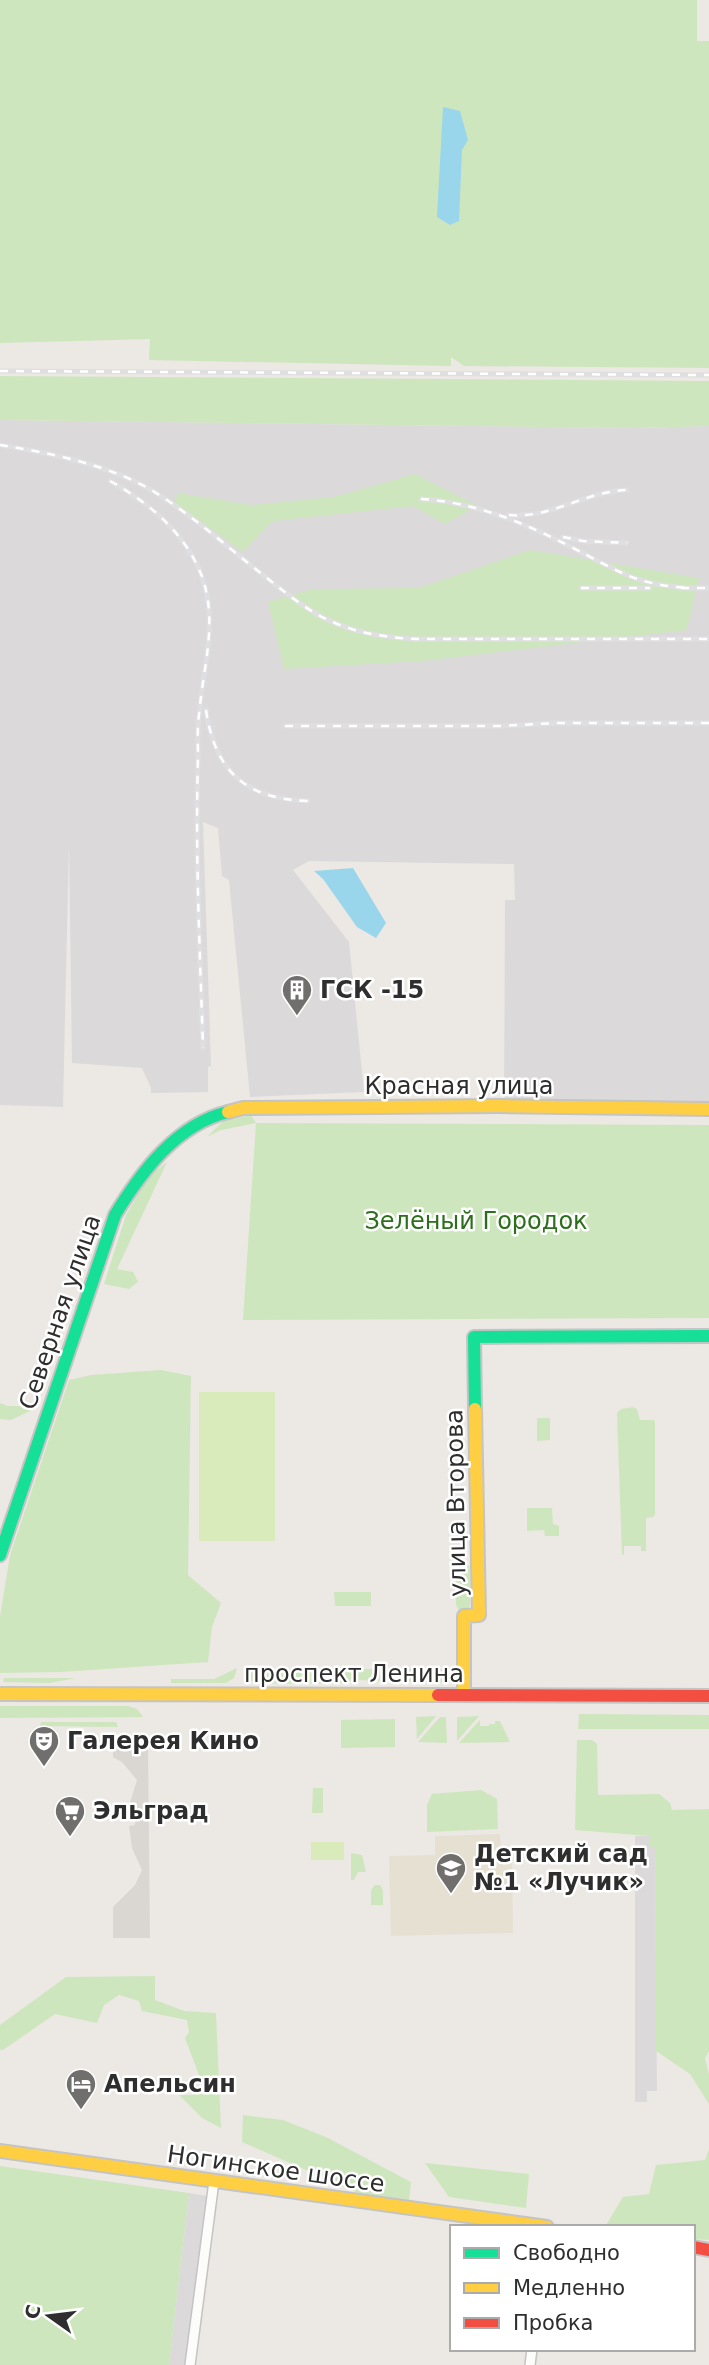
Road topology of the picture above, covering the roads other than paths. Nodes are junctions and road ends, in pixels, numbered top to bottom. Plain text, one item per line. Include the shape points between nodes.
1 (709, 1109) edge
2 (211, 1116) joint
3 (709, 1336) edge
4 (0, 1555) edge
5 (0, 1694) edge
6 (464, 1695) junction
7 (709, 1696) edge
8 (0, 2151) edge
9 (214, 2181) junction
10 (533, 2225) edge
11 (190, 2365) edge

1 - 2 main road, Красная улица via 243,1108
2 - 4 main road, Северная улица via 157,1158 115,1215
3 - 6 main road, улица Второва via 474,1337 479,1615 464,1616
5 - 6 main road, проспект Ленина
6 - 7 main road, проспект Ленина
8 - 9 main road, Ногинское шоссе
9 - 10 main road, Ногинское шоссе
9 - 11 street

